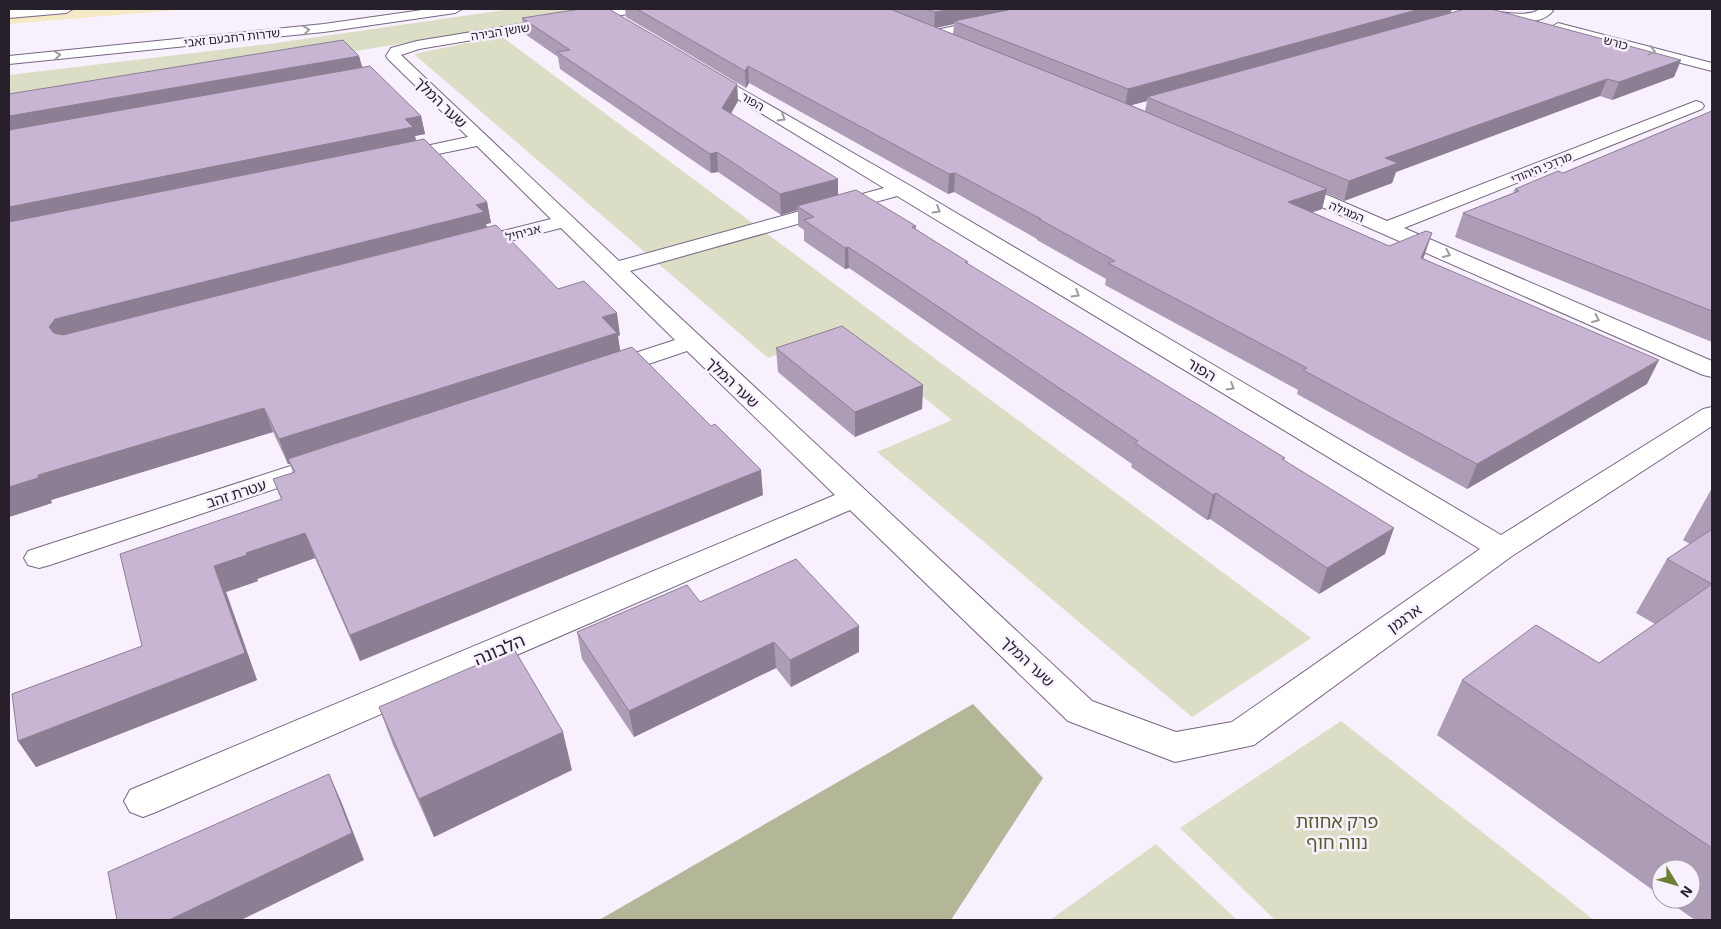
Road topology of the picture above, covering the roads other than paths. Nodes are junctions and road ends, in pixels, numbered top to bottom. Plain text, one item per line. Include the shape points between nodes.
1 (66, 9) edge
2 (455, 9) edge
3 (1056, 9) edge
4 (1545, 9) edge
5 (1472, 13) edge
6 (9, 14) edge
7 (1520, 17) junction
8 (632, 19) edge
9 (914, 27) edge
10 (931, 35) junction
11 (959, 46) edge
12 (1712, 53) edge
13 (9, 60) edge
14 (690, 64) edge
15 (398, 65) joint
16 (1712, 67) edge
17 (1696, 106) dead end
18 (481, 140) junction
19 (385, 160) edge
20 (1269, 177) edge
21 (902, 189) junction
22 (566, 221) junction
23 (1386, 228) junction
24 (450, 251) edge
25 (615, 268) junction
26 (690, 342) junction
27 (1712, 370) edge
28 (587, 376) edge
29 (1712, 415) edge
30 (332, 461) edge
31 (854, 497) junction
32 (1501, 549) junction
33 (39, 558) dead end
34 (1080, 711) joint
35 (143, 800) dead end

1 - 6 street
13 -> 2 street, שדרות רחבעם זאבי via 324,28
3 - 10 street
4 - 7 street via 1539,16
4 - 12 street, כורש
5 - 7 street
7 -> 16 street, כורש
8 - 15 street, שושן הבירה via 605,14 417,45
9 - 10 street
10 - 11 street
14 -> 21 street, הפור
15 - 18 street, שער המלך
17 - 23 street, מרדכי היהודי
18 - 19 street
18 - 22 street, שער המלך
20 - 23 street, המגילה
21 - 25 street
21 -> 32 street, הפור
22 - 24 street, אביחיל
22 - 25 street, שער המלך
23 -> 27 street, המגילה
25 - 26 street, שער המלך
26 - 28 street
26 - 31 street, שער המלך
29 - 32 street, ארגמן
30 - 33 street, עטרת זהב
31 - 34 street, שער המלך
31 - 35 street, הלבונה
32 - 34 street, ארגמן via 1241,735 1175,747

